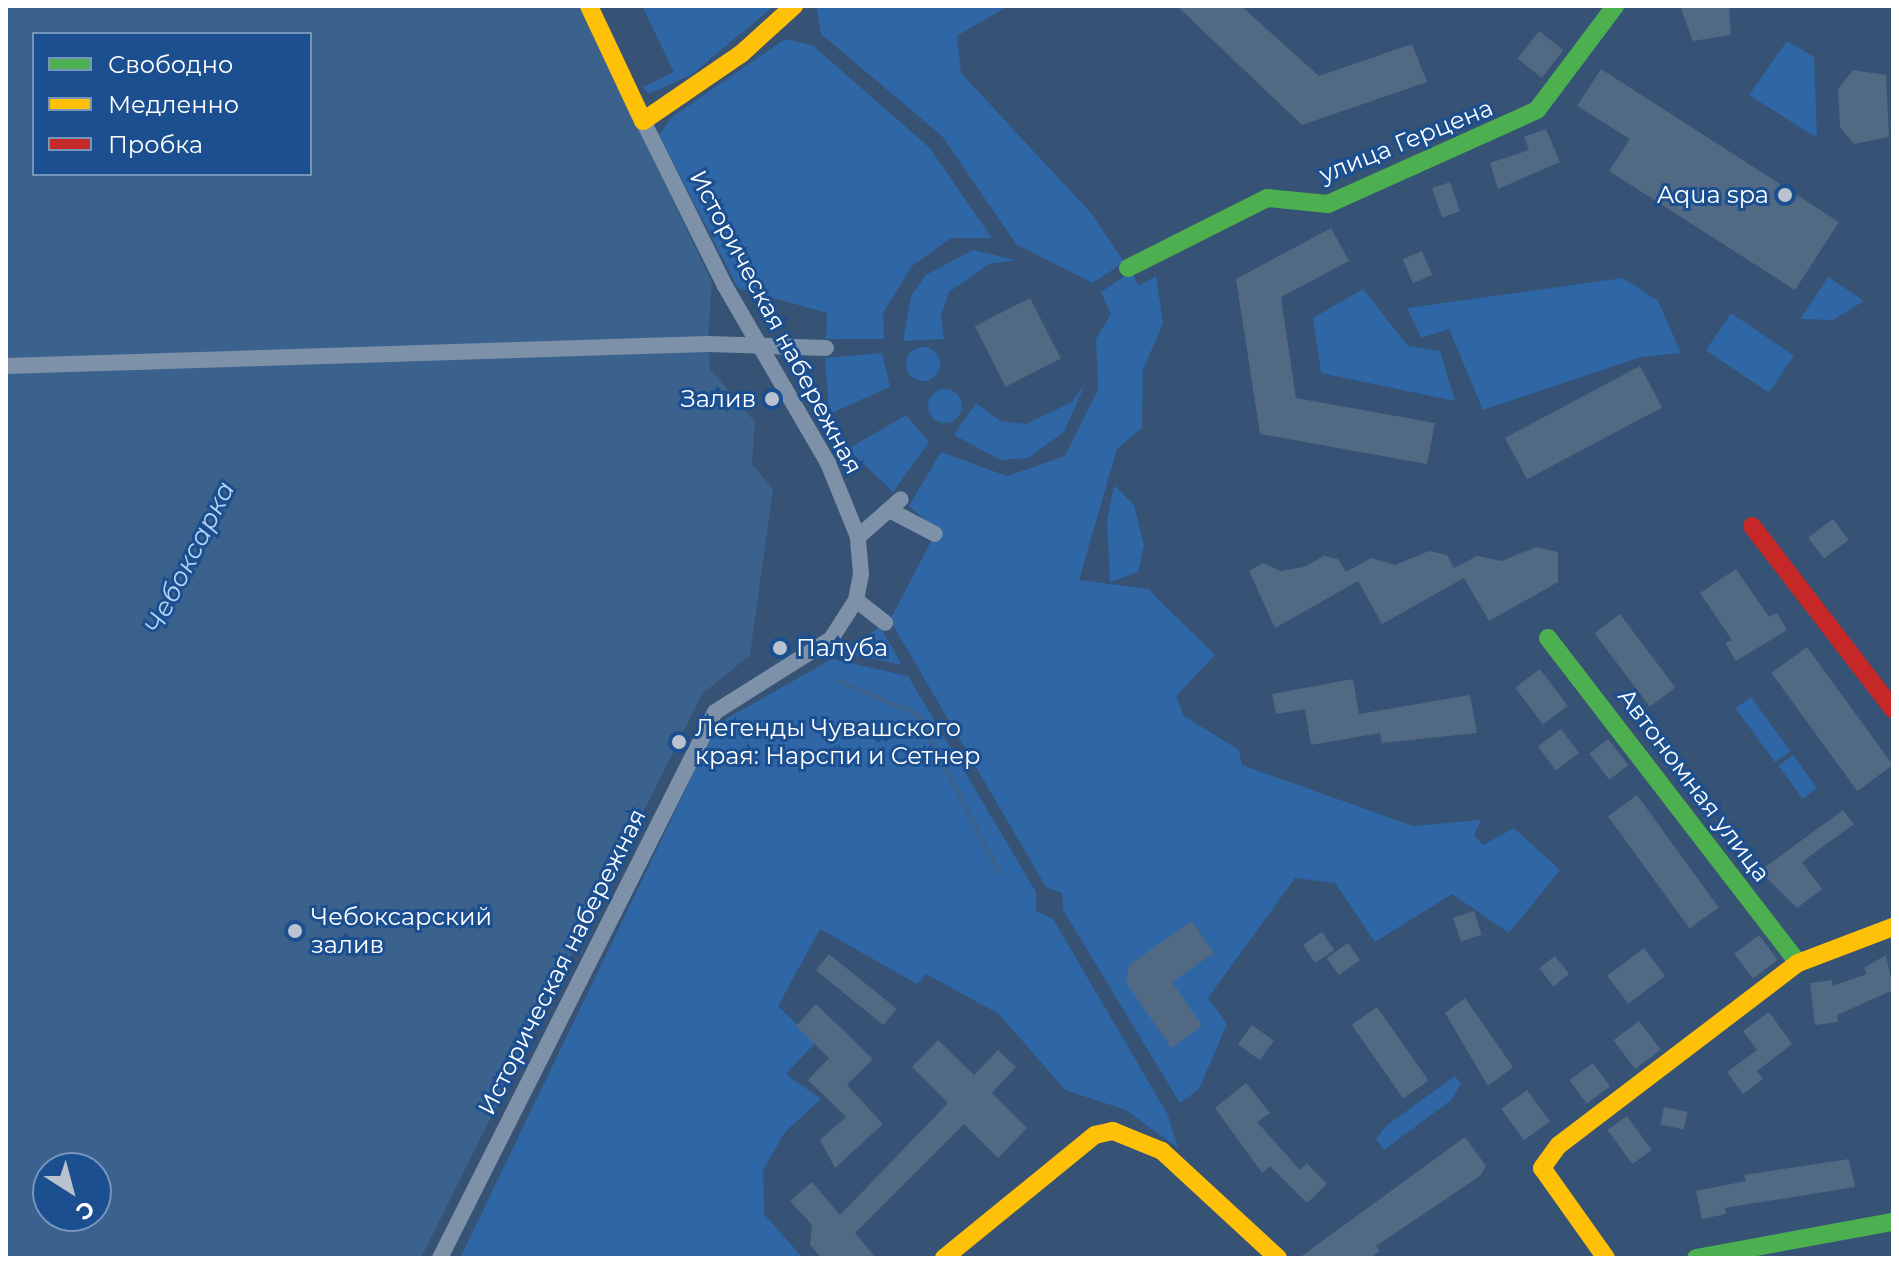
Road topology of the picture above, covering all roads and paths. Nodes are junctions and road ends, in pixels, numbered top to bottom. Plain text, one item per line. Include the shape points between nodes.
1 (589, 6) edge
2 (794, 6) edge
3 (1615, 6) edge
4 (643, 121) junction
5 (1128, 268) dead end
6 (761, 348) junction
7 (826, 348) dead end
8 (6, 366) edge
9 (1752, 526) dead end
10 (935, 534) dead end
11 (858, 537) junction
12 (856, 600) junction
13 (885, 623) dead end
14 (1548, 638) dead end
15 (1893, 709) edge
16 (1893, 927) edge
17 (1798, 963) junction
18 (1893, 1222) edge
19 (440, 1258) edge
20 (944, 1258) edge
21 (1278, 1258) edge
22 (1606, 1258) edge
23 (1696, 1258) edge

1 - 4 street, Историческая набережная
2 - 4 street via 741,54
3 - 5 street, улица Герцена via 1537,110 1328,204 1267,198
4 - 6 street, Историческая набережная
6 - 7 street
6 - 8 street via 708,344
6 - 11 street, Историческая набережная via 828,463
9 - 15 street
10 - 11 street via 897,506
11 - 12 street, Историческая набережная
12 - 13 street
12 - 19 street, Историческая набережная via 817,652 715,712
14 - 17 street, Автономная улица
16 - 17 street
17 - 22 street via 1635,1081 1542,1168
18 - 23 street
20 - 21 street via 1095,1135 1130,1133 1162,1151

